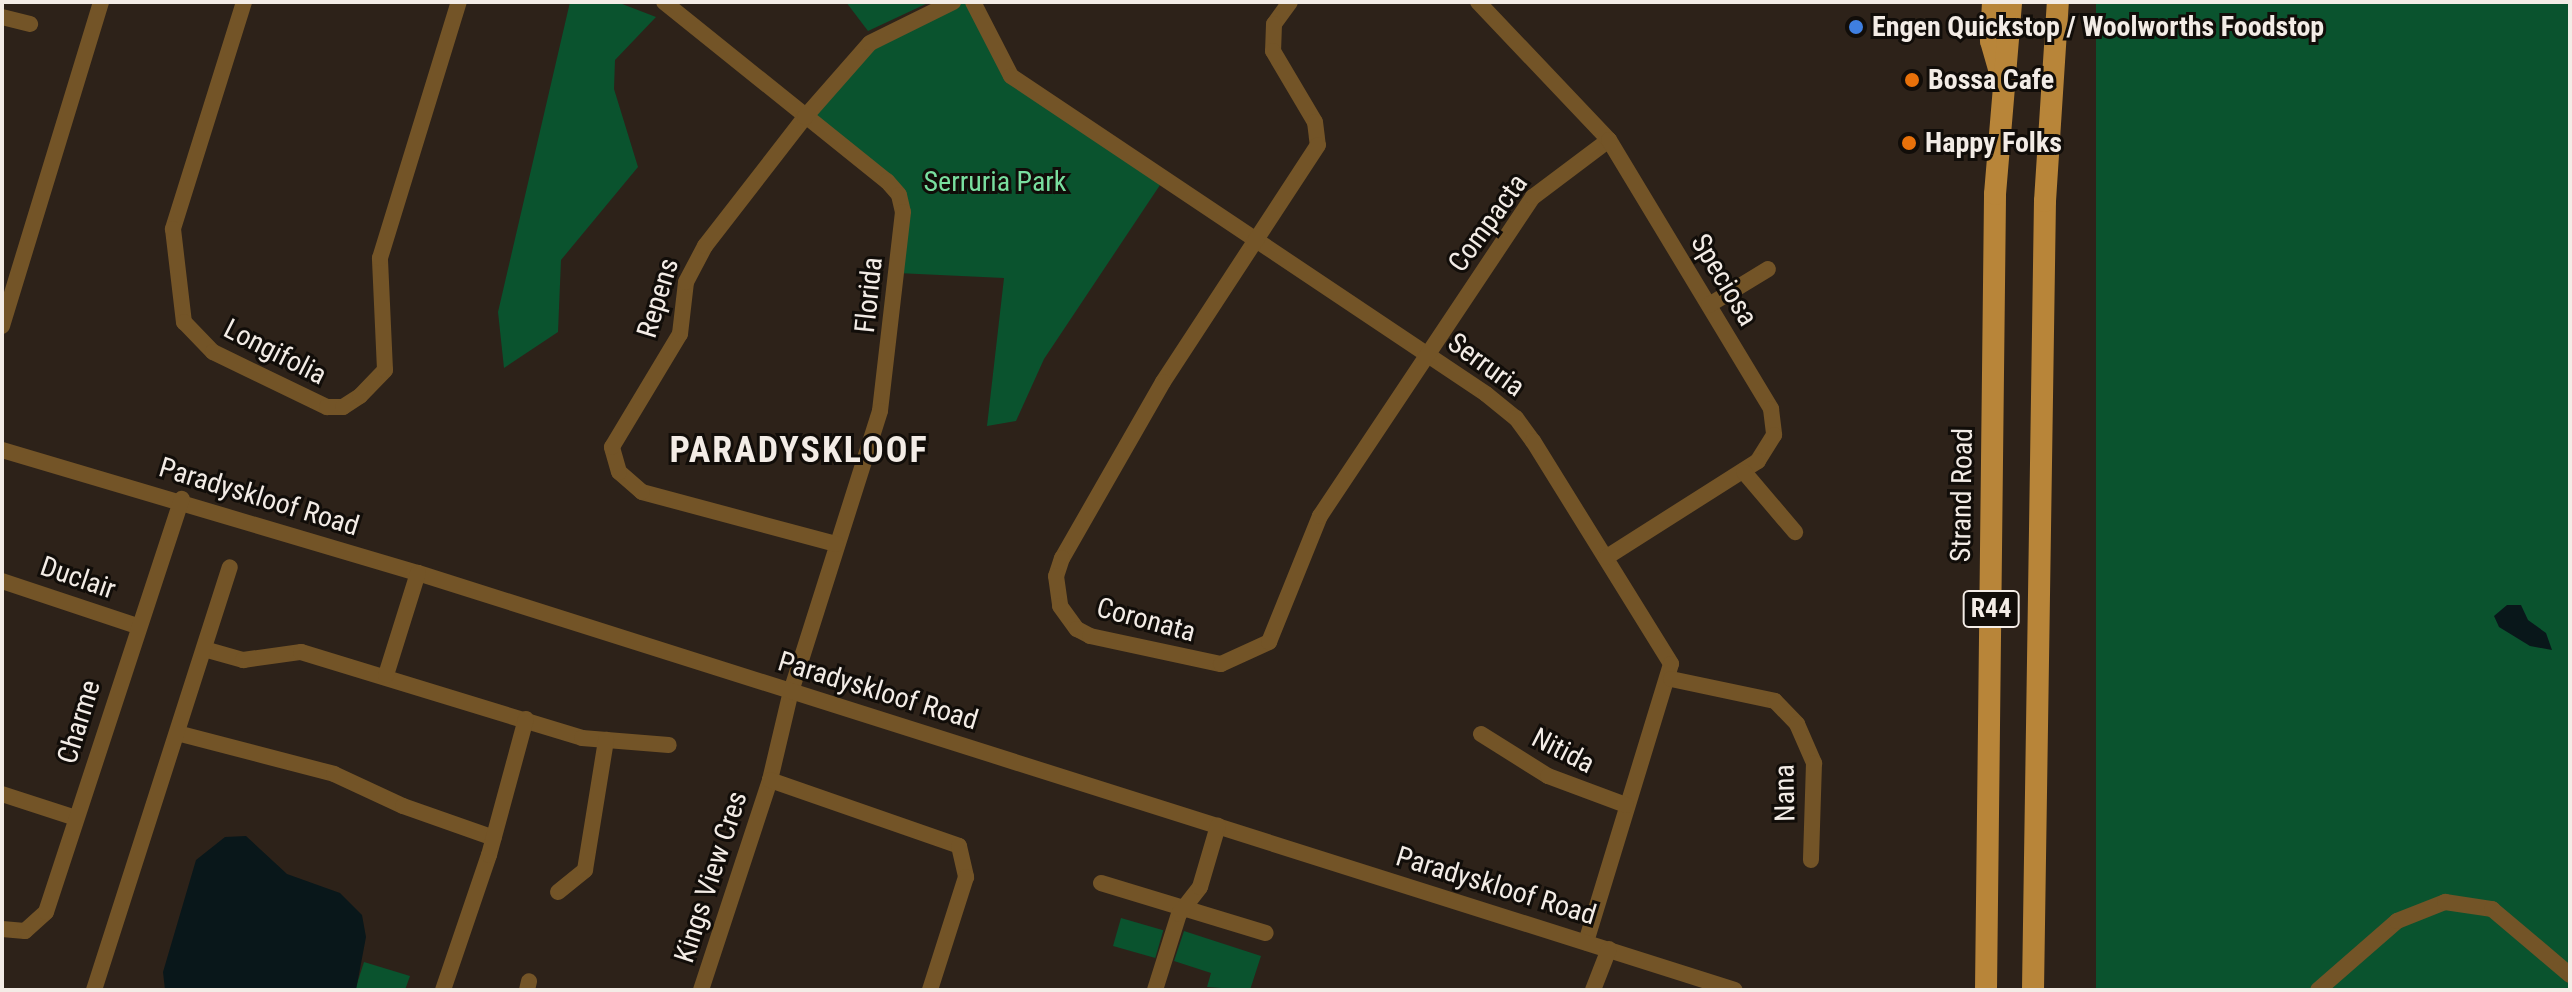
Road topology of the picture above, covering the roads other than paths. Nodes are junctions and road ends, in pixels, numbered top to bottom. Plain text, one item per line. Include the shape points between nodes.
1 (101, 2) edge
2 (244, 2) edge
3 (459, 2) edge
4 (664, 2) edge
5 (953, 2) edge
6 (973, 2) edge
7 (1290, 2) edge
8 (1478, 2) edge
9 (1993, 2) edge
10 (2011, 2) edge
11 (2058, 2) edge
12 (2, 17) edge
13 (30, 24) dead end
14 (2004, 80) junction
15 (805, 117) junction
16 (1609, 140) junction
17 (1256, 240) junction
18 (1768, 269) dead end
19 (1709, 305) junction
20 (2, 326) edge
21 (1429, 356) junction
22 (2, 450) edge
23 (1744, 472) junction
24 (182, 499) junction
25 (1795, 532) dead end
26 (836, 544) junction
27 (1607, 557) junction
28 (230, 567) dead end
29 (418, 573) junction
30 (2, 581) edge
31 (137, 626) junction
32 (204, 649) junction
33 (386, 675) junction
34 (1671, 679) junction
35 (791, 691) junction
36 (526, 719) junction
37 (177, 733) junction
38 (1481, 734) dead end
39 (606, 740) junction
40 (669, 745) dead end
41 (770, 780) junction
42 (2, 794) edge
43 (1626, 805) junction
44 (76, 818) junction
45 (1218, 826) junction
46 (494, 838) junction
47 (1811, 860) dead end
48 (1101, 883) dead end
49 (558, 892) dead end
50 (1183, 908) junction
51 (2, 929) edge
52 (1266, 933) dead end
53 (1586, 942) junction
54 (1609, 949) junction
55 (2570, 975) edge
56 (94, 990) edge
57 (443, 990) edge
58 (701, 990) edge
59 (930, 990) edge
60 (1155, 990) edge
61 (1593, 990) edge
62 (1735, 990) edge
63 (1986, 990) edge
64 (2033, 990) edge
65 (2318, 990) edge

1 - 20 street
2 - 3 street, Longifolia via 173,229 184,322 213,352 327,407 343,407 385,370 380,258
4 - 15 street, Florida
5 - 15 street, Repens via 879,36
6 - 17 street, Serruria via 1011,76
7 - 17 street via 1274,24 1273,51 1315,122 1318,145
8 - 16 street, Speciosa
9 - 14 main road via 1991,41
10 - 14 main road, Strand Road / R44
11 - 64 main road, R44 via 2045,201
12 - 13 street
14 - 63 main road, Strand Road / R44 via 1995,194
15 - 26 street, Florida via 887,181 899,195 903,212 880,411
15 - 26 street, Repens via 691,267 680,334 612,447 619,472 642,492
16 - 19 street, Speciosa
16 - 21 street, Compacta via 1533,197
17 - 21 street, Serruria
17 - 21 street, Coronata via 1111,466 1062,558 1055,592 1077,629 1221,664 1269,642 1320,516
18 - 19 street
19 - 23 street, Speciosa via 1771,409 1774,435
21 - 27 street, Serruria via 1516,418
22 - 24 street, Paradyskloof Road
23 - 25 street
23 - 27 street, Speciosa
24 - 29 street, Paradyskloof Road
24 - 31 street, Charme
26 - 35 street, Florida
27 - 34 street, Serruria via 1668,652
28 - 32 street
29 - 33 street
29 - 35 street, Paradyskloof Road
30 - 31 street, Duclair
31 - 44 street, Charme
32 - 33 street via 243,660 301,652
32 - 37 street
33 - 36 street
34 - 43 street
34 - 47 street, Nana via 1775,701 1797,724 1814,763
35 - 41 street, Kings View Cres
35 - 45 street, Paradyskloof Road
36 - 39 street
36 - 46 street
37 - 46 street via 334,774 415,811
37 - 56 street
38 - 43 street, Nitida via 1548,776
39 - 40 street
39 - 49 street via 585,870
41 - 58 street, Kings View Cres
41 - 59 street, Kings View Cres via 959,846 966,877
42 - 44 street
43 - 53 street
44 - 51 street, Charme via 46,912 25,931
45 - 50 street via 1200,887
45 - 53 street, Paradyskloof Road
46 - 57 street
48 - 50 street
50 - 52 street
50 - 60 street
53 - 54 street, Paradyskloof Road
54 - 61 street
54 - 62 street, Paradyskloof Road
55 - 65 street via 2492,909 2445,902 2397,921

